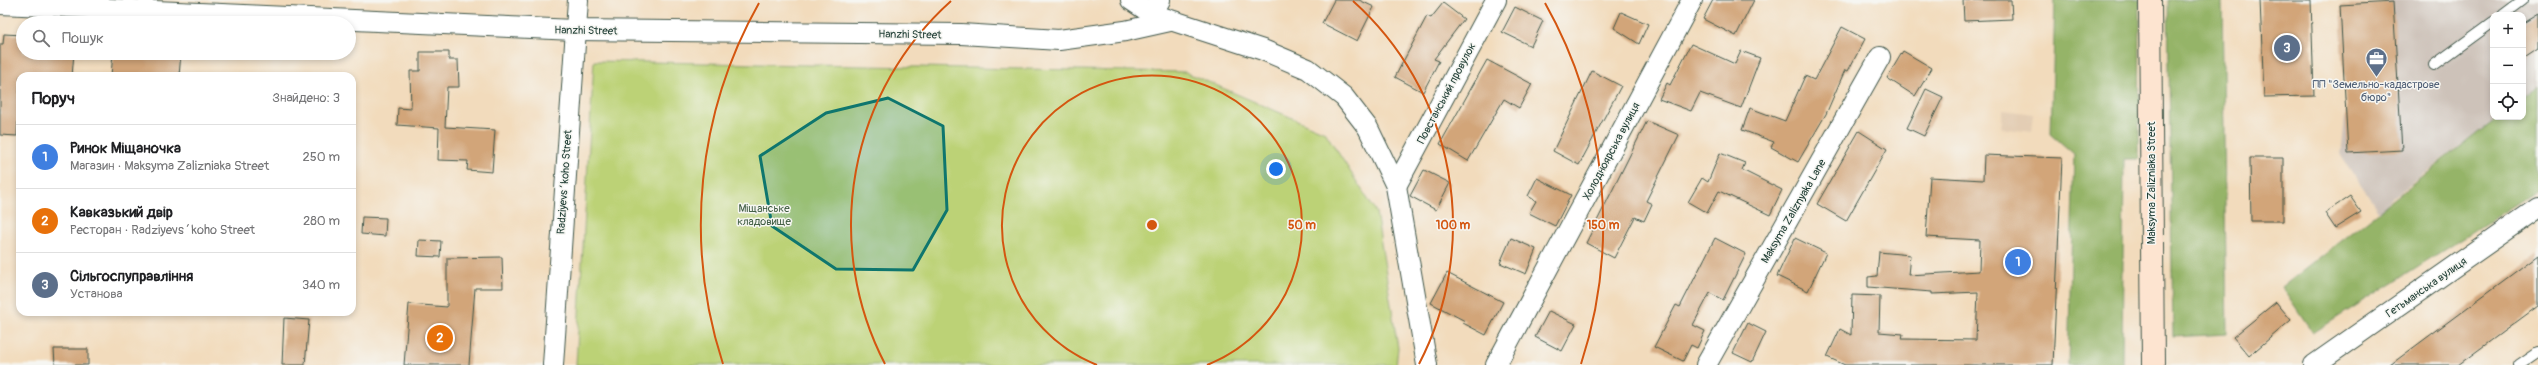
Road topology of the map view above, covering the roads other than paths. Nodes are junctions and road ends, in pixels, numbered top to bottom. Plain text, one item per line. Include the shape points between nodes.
1 (578, 0) edge
2 (1131, 0) edge
3 (1496, 0) edge
4 (1692, 0) edge
5 (2150, 0) edge
6 (2523, 0) edge
7 (0, 4) edge
8 (1156, 7) edge
9 (2507, 12) edge
10 (265, 16) edge
11 (356, 20) edge
12 (1170, 21) junction
13 (2490, 24) edge
14 (574, 30) junction
15 (1880, 57) dead end
16 (2434, 65) dead end
17 (1396, 186) junction
18 (2538, 208) edge
19 (2538, 352) edge
20 (553, 365) edge
21 (1427, 365) edge
22 (1496, 365) edge
23 (1706, 365) edge
24 (2152, 365) edge
25 (2314, 365) edge
26 (2519, 365) edge

1 - 14 street, Radziyevsʹkoho Street
2 - 8 street
3 - 17 street, Повстанський провулок
4 - 22 street, Холодноярська вулиця
5 - 24 main road, Maksyma Zalizniaka Street
6 - 9 lane
7 - 10 street, Hanzhi Street
8 - 12 street
11 - 14 street, Hanzhi Street
12 - 14 street, Hanzhi Street via 1125,32 1059,40 961,34
12 - 17 street via 1263,50 1308,69 1344,97 1368,128
13 - 16 lane
14 - 20 street, Radziyevsʹkoho Street
15 - 23 street, Maksyma Zaliznyaka Lane
17 - 21 street
18 - 25 street, Гетьманська вулиця
19 - 26 lane

